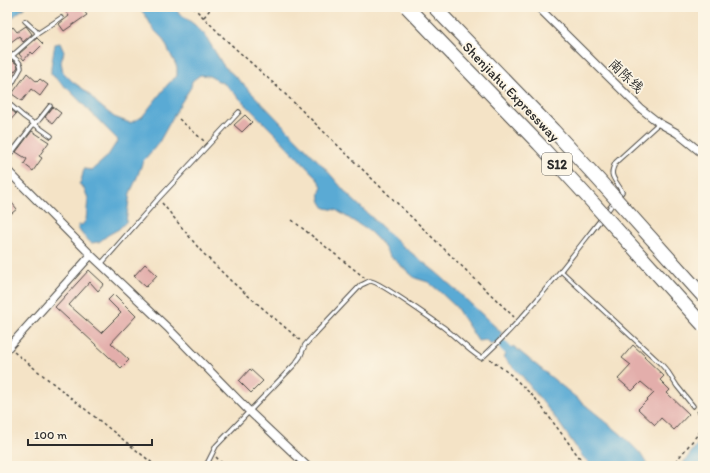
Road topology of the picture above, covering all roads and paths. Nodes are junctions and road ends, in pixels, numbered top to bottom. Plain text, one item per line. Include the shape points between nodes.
1 (194, 7) edge
2 (212, 7) edge
3 (407, 7) edge
4 (434, 7) edge
5 (538, 7) edge
6 (204, 17) junction
7 (61, 18) dead end
8 (25, 21) dead end
9 (37, 34) junction
10 (7, 54) edge
11 (12, 56) junction
12 (7, 93) edge
13 (7, 102) edge
14 (50, 106) dead end
15 (239, 112) dead end
16 (179, 119) dead end
17 (659, 123) junction
18 (34, 124) junction
19 (51, 136) dead end
20 (208, 145) junction
21 (703, 154) edge
22 (7, 156) edge
23 (7, 170) edge
24 (158, 199) junction
25 (292, 220) dead end
26 (91, 254) junction
27 (101, 264) junction
28 (561, 271) junction
29 (370, 281) junction
30 (703, 296) edge
31 (518, 321) junction
32 (703, 325) edge
33 (305, 345) junction
34 (7, 348) edge
35 (485, 355) junction
36 (693, 406) joint
37 (250, 412) junction
38 (703, 419) edge
39 (703, 428) edge
40 (212, 453) junction
41 (156, 466) edge
42 (205, 466) edge
43 (225, 466) edge
44 (307, 466) edge
45 (587, 466) edge
46 (672, 466) edge

1 - 6 path
2 - 6 path
3 - 32 highway, Shenjiahu Expressway / S12, bridge via 539,144
4 - 30 highway, Shenjiahu Expressway / S12, bridge via 553,130
5 - 17 street, 南陈线 via 640,108
6 - 31 path
7 - 9 lane
8 - 9 lane
9 - 11 lane
10 - 11 lane
11 - 12 lane via 21,68
13 - 18 lane
14 - 18 lane
15 - 20 lane
16 - 20 path
17 - 21 street, 南陈线 via 677,133
17 - 28 lane via 612,168 612,175 622,192
18 - 19 lane
18 - 22 lane
20 - 24 lane
23 - 26 street
24 - 27 lane
24 - 33 path via 201,251 231,281
25 - 29 path
26 - 27 street
26 - 34 street
27 - 37 street
28 - 31 lane
28 - 36 lane via 661,364
29 - 33 lane via 361,285
29 - 35 lane via 397,295 481,358
31 - 35 lane
33 - 37 lane via 295,364
34 - 41 path
35 - 45 path via 535,398
36 - 38 path
37 - 40 lane
37 - 44 street
39 - 46 path
40 - 42 lane
40 - 43 path

